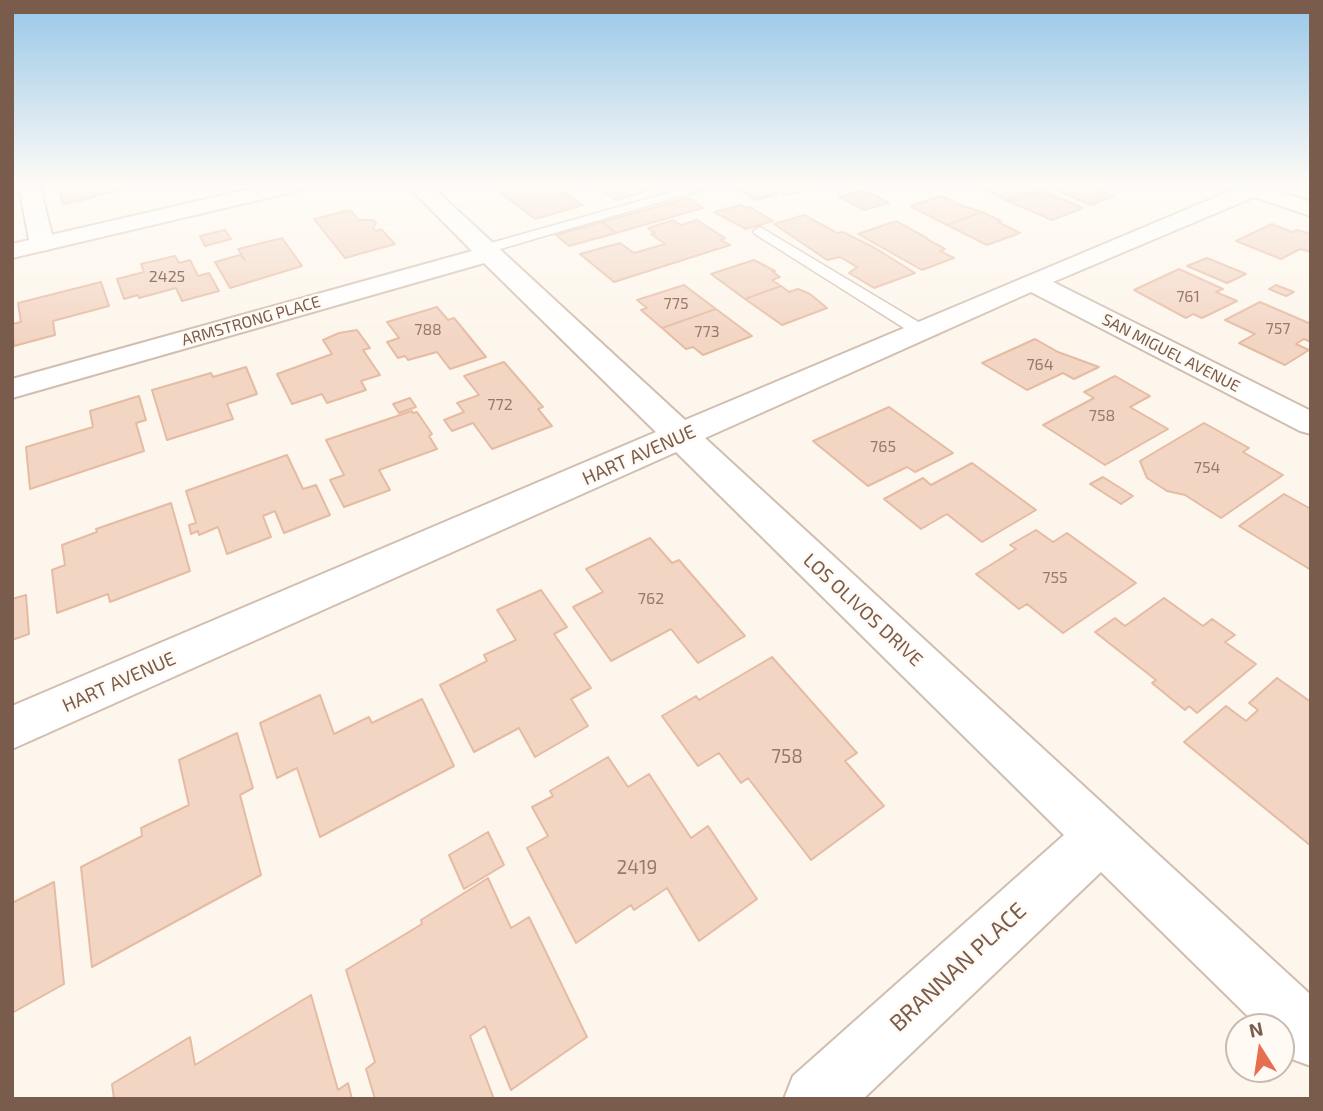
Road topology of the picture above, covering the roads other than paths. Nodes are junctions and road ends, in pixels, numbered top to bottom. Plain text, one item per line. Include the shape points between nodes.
1 (39, 236) edge
2 (77, 236) edge
3 (472, 236) edge
4 (540, 236) edge
5 (768, 236) edge
6 (1143, 236) edge
7 (42, 244) junction
8 (12, 251) edge
9 (488, 251) junction
10 (1032, 282) junction
11 (921, 331) junction
12 (12, 389) edge
13 (1311, 424) edge
14 (680, 437) junction
15 (12, 728) edge
16 (1101, 836) junction
17 (1311, 1036) edge
18 (816, 1099) edge

1 - 7 street
2 - 7 street
3 - 9 street, LOS OLIVOS DRIVE
4 - 9 lane
5 - 11 lane
6 - 10 street, HART AVENUE
7 - 8 street
9 - 12 street, ARMSTRONG PLACE
9 - 14 street, LOS OLIVOS DRIVE
10 - 11 street, HART AVENUE
10 - 13 street, SAN MIGUEL AVENUE
11 - 14 street, HART AVENUE
14 - 15 street, HART AVENUE
14 - 16 street, LOS OLIVOS DRIVE
16 - 17 street, LOS OLIVOS DRIVE
16 - 18 street, BRANNAN PLACE

